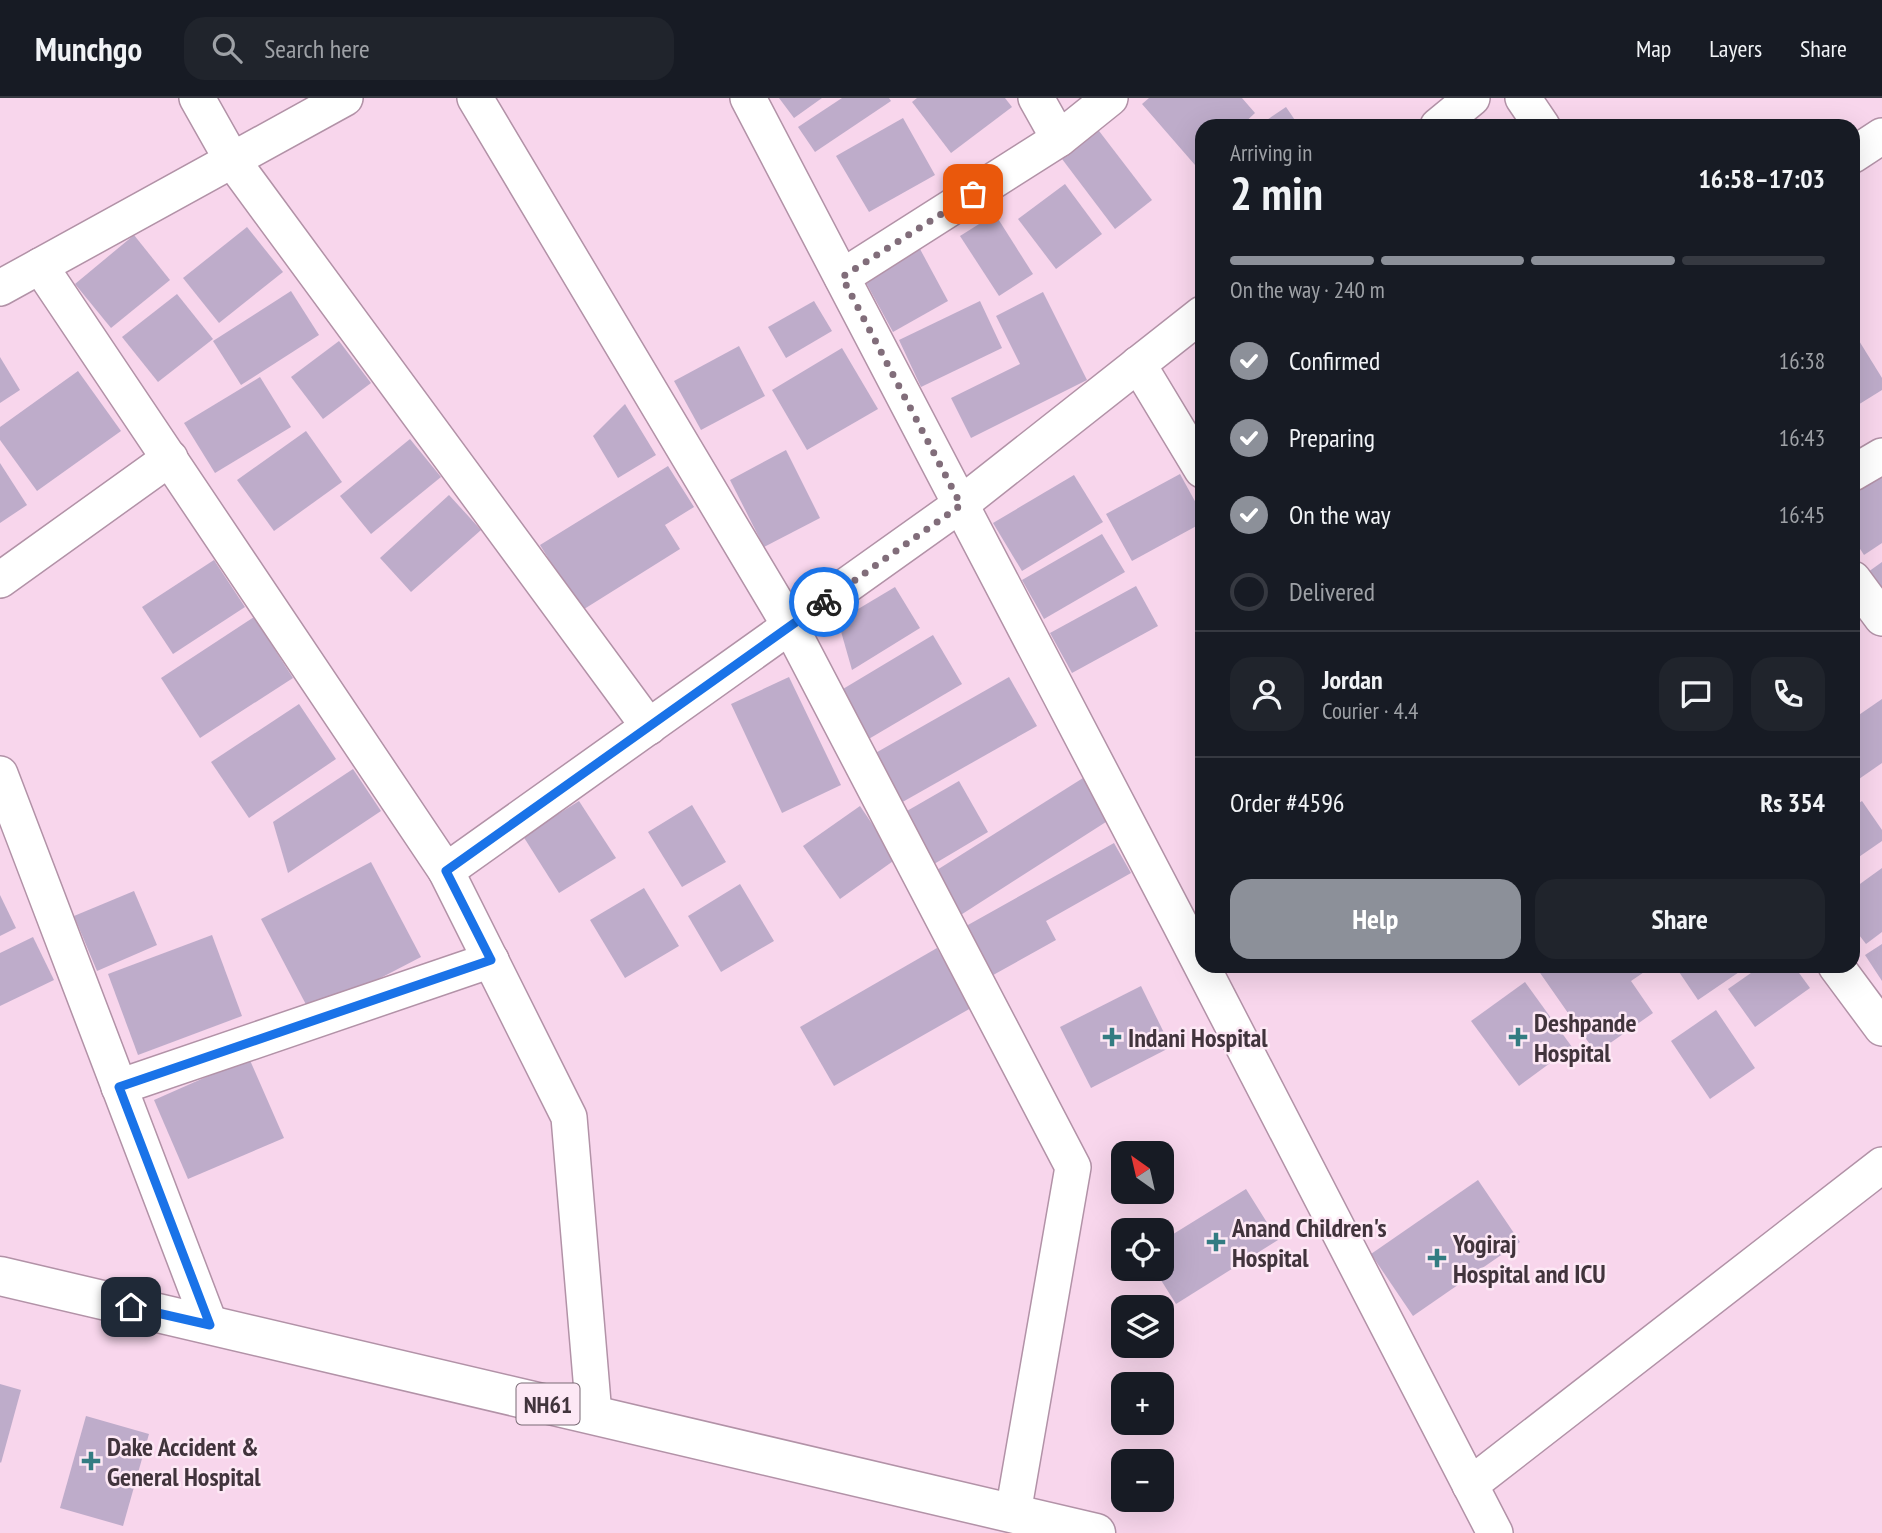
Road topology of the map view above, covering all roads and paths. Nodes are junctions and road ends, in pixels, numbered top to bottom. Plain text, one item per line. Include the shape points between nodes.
1 (197, 98) edge
2 (345, 98) edge
3 (475, 98) edge
4 (748, 98) edge
5 (1036, 98) edge
6 (1110, 98) edge
7 (1472, 98) edge
8 (1523, 98) edge
9 (1446, 119) edge
10 (1537, 119) edge
11 (1882, 136) edge
12 (1059, 139) junction
13 (1860, 150) edge
14 (232, 160) junction
15 (40, 266) junction
16 (842, 277) junction
17 (0, 288) edge
18 (1195, 319) edge
19 (1138, 364) junction
20 (1882, 456) edge
21 (170, 458) junction
22 (1195, 458) edge
23 (1860, 470) edge
24 (961, 505) junction
25 (0, 580) edge
26 (1860, 588) edge
27 (1882, 618) edge
28 (790, 626) junction
29 (649, 727) junction
30 (0, 774) edge
31 (446, 871) junction
32 (1195, 926) edge
33 (491, 960) junction
34 (1841, 973) edge
35 (1222, 975) edge
36 (1882, 1028) edge
37 (119, 1087) junction
38 (1882, 1165) edge
39 (0, 1276) edge
40 (210, 1325) junction
41 (594, 1415) junction
42 (1470, 1485) junction
43 (1013, 1513) junction
44 (1095, 1533) edge
45 (1495, 1533) edge

1 - 14 street
2 - 14 street
3 - 28 street
4 - 16 street
5 - 12 street
6 - 12 street
7 - 9 street
8 - 10 street
11 - 13 street
12 - 16 street
14 - 15 street
14 - 29 street
15 - 17 street
15 - 21 street
16 - 24 street
18 - 19 street
19 - 22 street
19 - 24 street
20 - 23 street
21 - 25 street
21 - 31 street
24 - 28 street
24 - 32 street
26 - 27 street
28 - 29 street
28 - 43 street via 1073,1167
29 - 31 street
30 - 37 street
31 - 33 street
33 - 37 street
33 - 41 street via 569,1117
34 - 36 street
35 - 42 street
37 - 40 street
38 - 42 street
39 - 40 main road, NH61
40 - 41 main road, NH61
41 - 43 main road, NH61
42 - 45 street
43 - 44 main road, NH61

